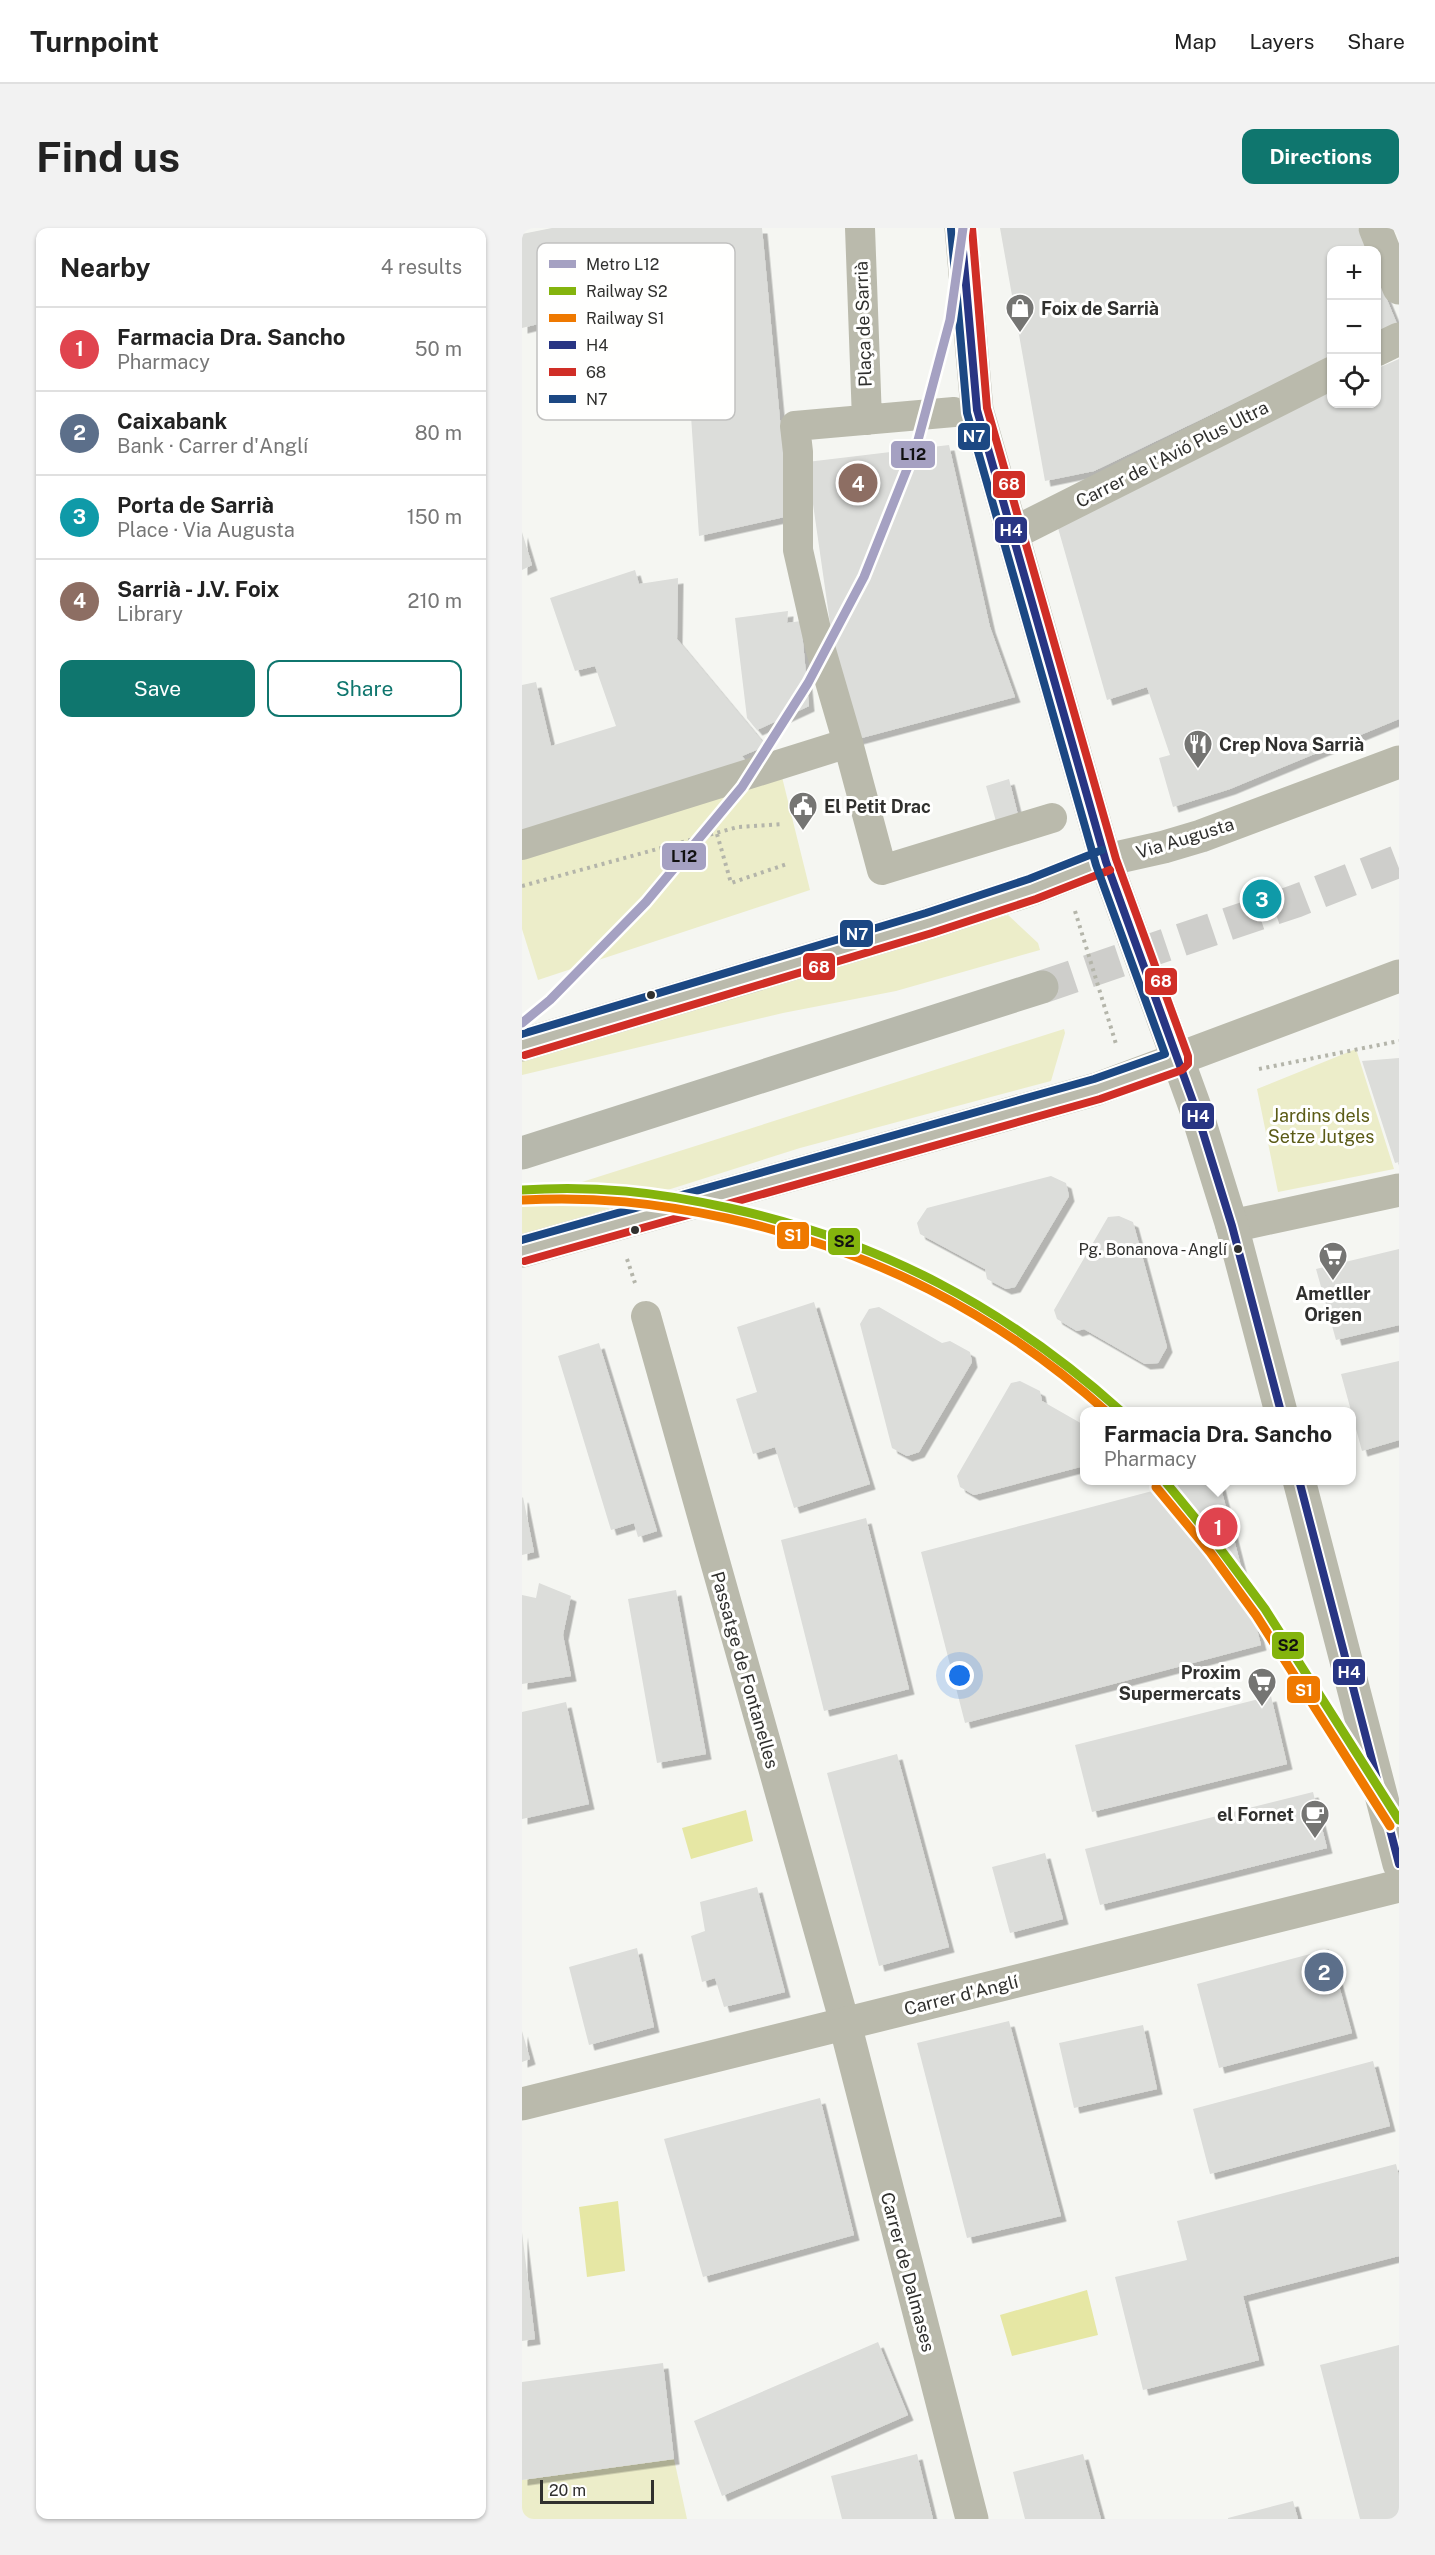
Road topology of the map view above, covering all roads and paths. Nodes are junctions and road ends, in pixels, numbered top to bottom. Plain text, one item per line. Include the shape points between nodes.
1 (860, 228) edge
2 (961, 228) edge
3 (1375, 228) edge
4 (1399, 288) edge
5 (1399, 339) edge
6 (1381, 348) edge
7 (1327, 376) edge
8 (966, 411) junction
9 (867, 420) junction
10 (1011, 534) junction
11 (848, 743) junction
12 (1399, 762) edge
13 (1052, 818) dead end
14 (783, 824) dead end
15 (717, 834) junction
16 (522, 845) edge
17 (1106, 860) junction
18 (787, 864) dead end
19 (1053, 880) junction
20 (522, 886) edge
21 (1399, 976) edge
22 (1042, 987) tunnel mouth
23 (524, 1038) edge
24 (1399, 1041) edge
25 (1178, 1060) junction
26 (1256, 1070) dead end
27 (1126, 1079) junction
28 (522, 1153) edge
29 (1399, 1190) edge
30 (1232, 1226) junction
31 (522, 1251) edge
32 (646, 1316) dead end
33 (1280, 1407) edge
34 (1300, 1485) edge
35 (1399, 1864) edge
36 (1399, 1886) edge
37 (844, 2024) junction
38 (522, 2104) edge
39 (972, 2519) edge

1 - 9 street, Plaça de Sarrià
2 - 8 street
3 - 4 street
5 - 6 street
7 - 10 street, Carrer de l'Avió Plus Ultra
8 - 9 street
8 - 10 street
9 - 11 street via 795,426 798,550
10 - 17 street
11 - 13 street via 882,870
11 - 16 street
12 - 17 street, Via Augusta via 1201,836
14 - 15 path via 738,827
15 - 18 path via 731,883
15 - 20 path
17 - 19 street, Via Augusta
17 - 25 street
19 - 23 street, Via Augusta via 929,923
19 - 27 path via 1074,905
21 - 25 street
22 - 28 highway
24 - 26 path
25 - 27 street
25 - 30 street
27 - 31 street
29 - 30 street
30 - 33 street
32 - 37 street, Passatge de Fontanelles
34 - 35 street
36 - 37 street, Carrer d'Anglí
37 - 38 street, Carrer d'Anglí
37 - 39 street, Carrer de Dalmases

